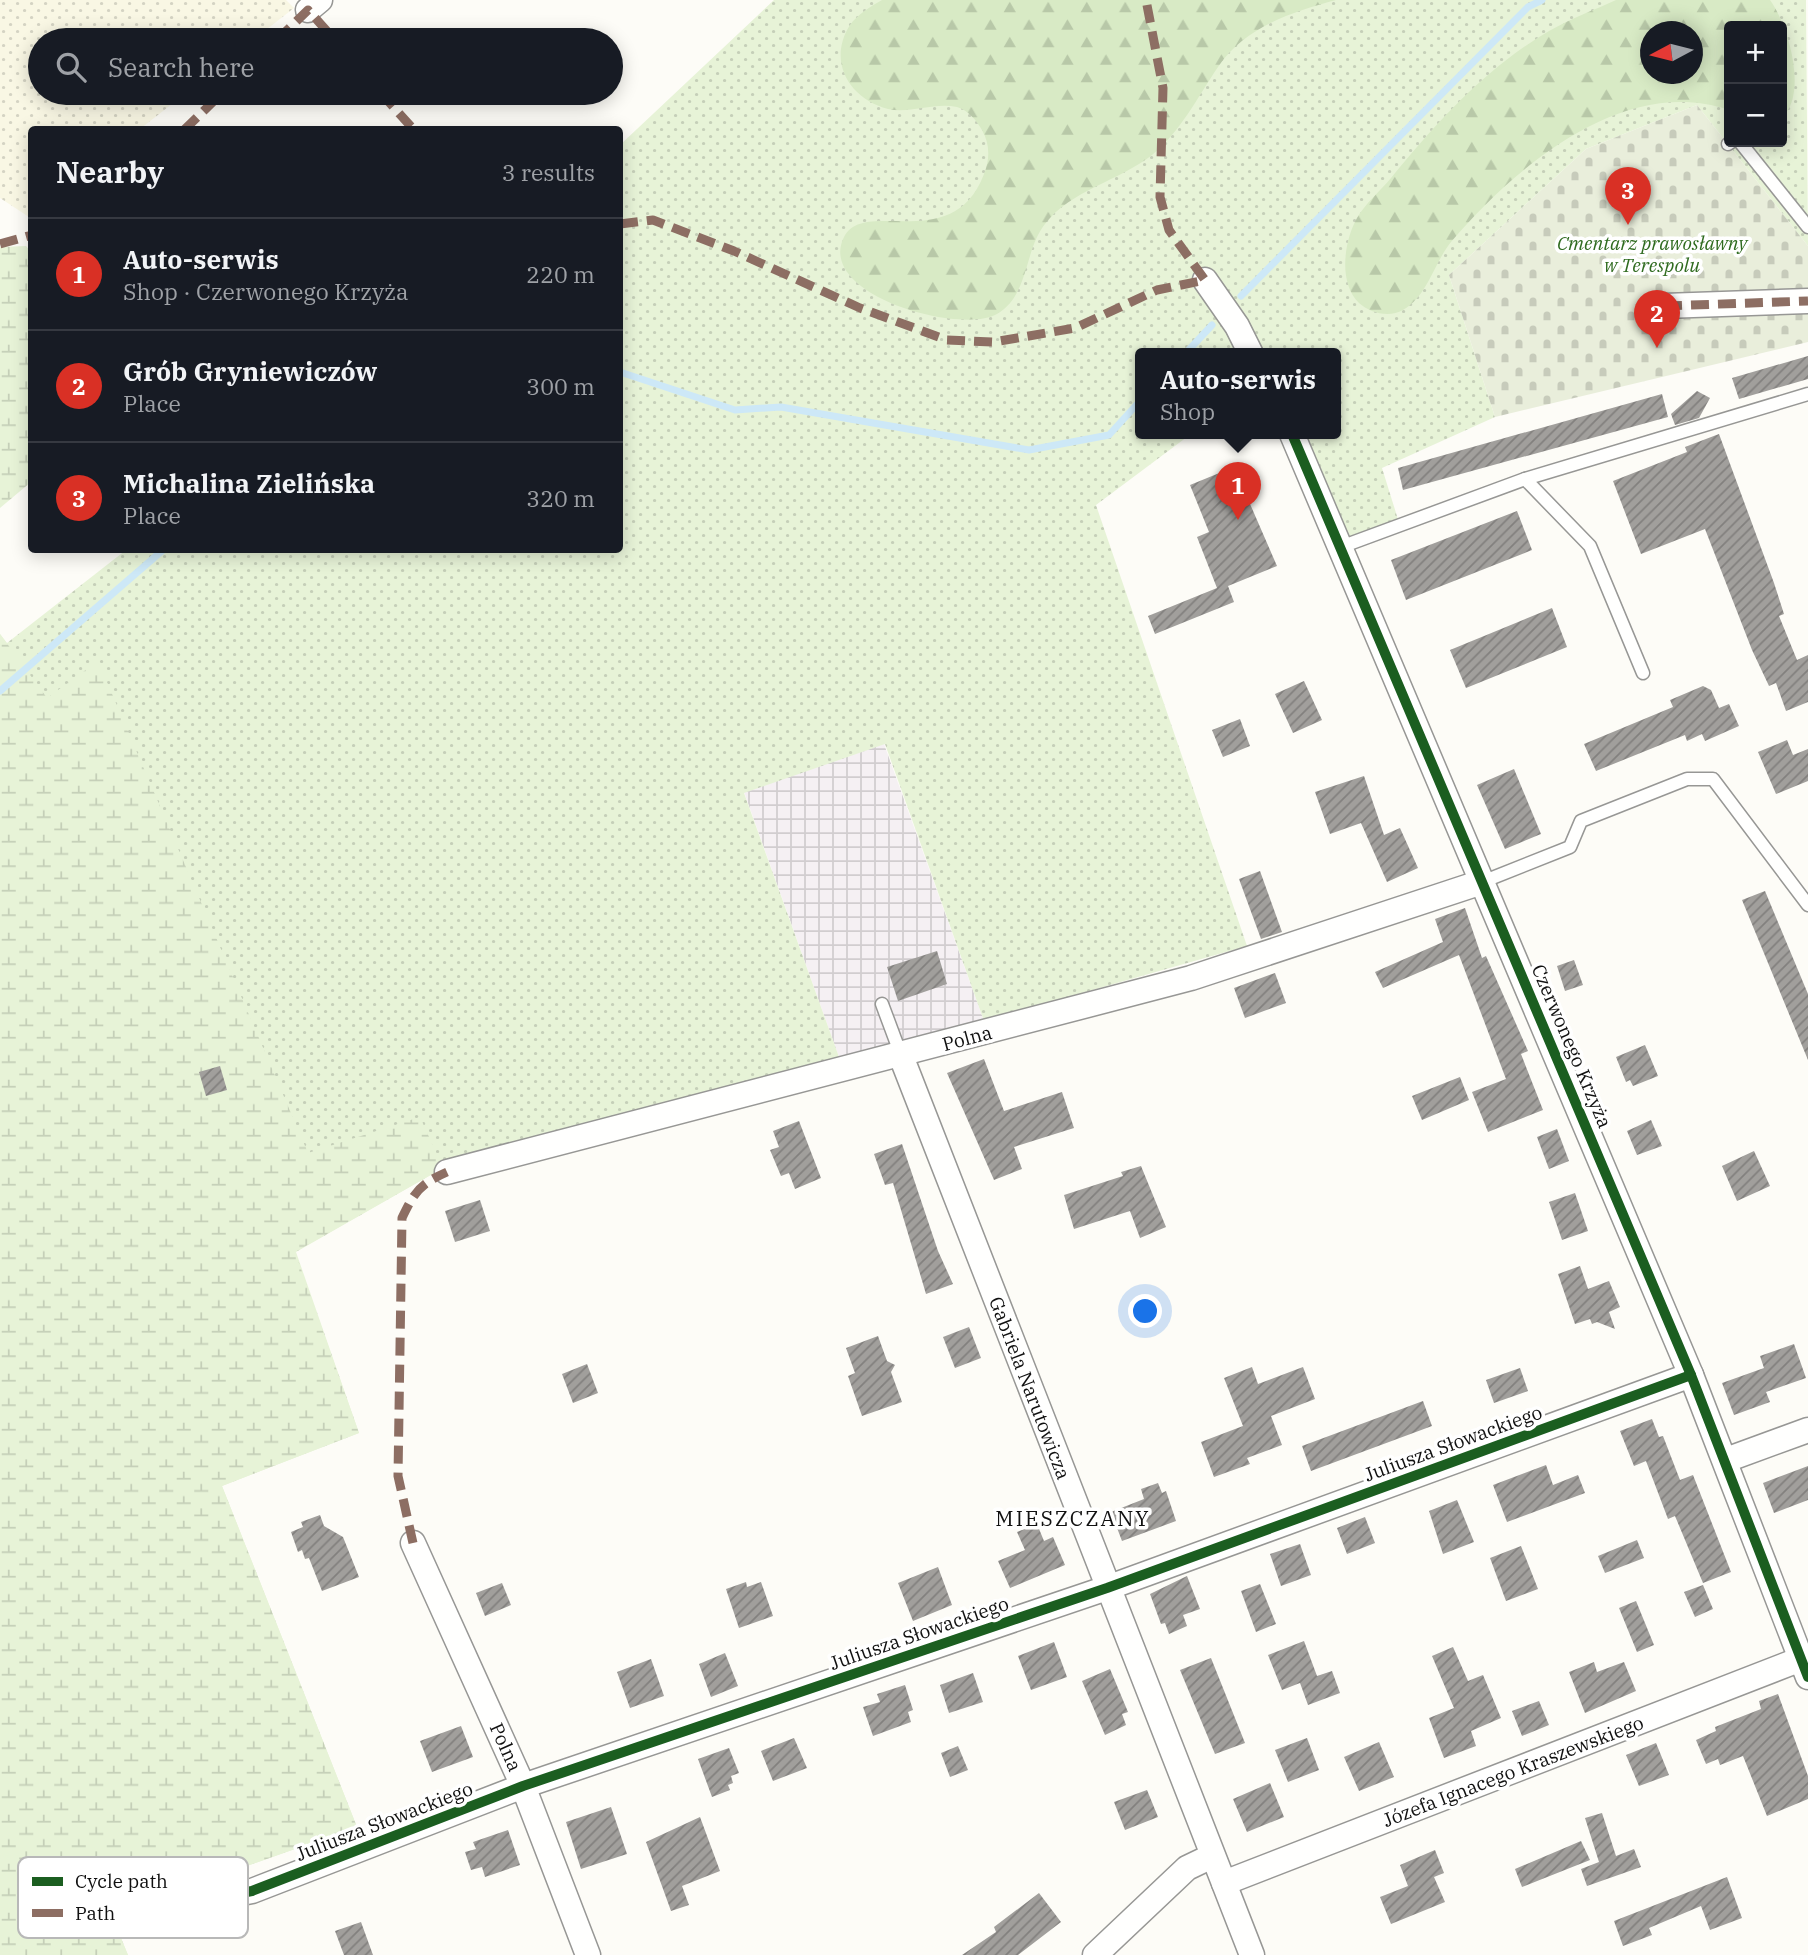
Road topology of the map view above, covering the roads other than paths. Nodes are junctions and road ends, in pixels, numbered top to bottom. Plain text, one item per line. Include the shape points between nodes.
1 (1737, 147) edge
2 (1808, 227) edge
3 (1205, 280) dead end
4 (1808, 300) edge
5 (1664, 306) dead end
6 (1248, 348) edge
7 (1808, 394) edge
8 (1294, 439) edge
9 (1525, 479) junction
10 (1338, 548) junction
11 (1643, 673) dead end
12 (1482, 883) junction
13 (1807, 900) edge
14 (882, 1004) dead end
15 (901, 1056) junction
16 (447, 1172) dead end
17 (1691, 1375) junction
18 (1808, 1430) edge
19 (1726, 1460) junction
20 (414, 1543) dead end
21 (1107, 1588) junction
22 (1805, 1668) edge
23 (523, 1786) junction
24 (1212, 1856) junction
25 (1224, 1883) junction
26 (248, 1892) edge
27 (588, 1955) edge
28 (1095, 1955) edge
29 (1252, 1955) edge

1 - 2 lane
3 - 6 street
4 - 5 street
7 - 9 lane
8 - 10 street, Czerwonego Krzyża
9 - 10 lane
9 - 11 lane via 1590,546
10 - 12 street, Czerwonego Krzyża
12 - 13 lane via 1570,847 1581,821 1687,779 1713,779
12 - 15 street, Polna via 1191,978
12 - 17 street, Czerwonego Krzyża
14 - 15 lane
15 - 16 street, Polna
15 - 21 street, Gabriela Narutowicza
17 - 19 street, Czerwonego Krzyża
17 - 21 street, Juliusza Słowackiego
18 - 19 street
19 - 22 street, Czerwonego Krzyża
20 - 23 street, Polna
21 - 23 street, Juliusza Słowackiego
21 - 24 street, Gabriela Narutowicza
22 - 25 street, Józefa Ignacego Kraszewskiego
23 - 26 street, Juliusza Słowackiego
23 - 27 street, Polna
24 - 25 street, Gabriela Narutowicza
24 - 28 street via 1187,1868
25 - 29 street, Gabriela Narutowicza

